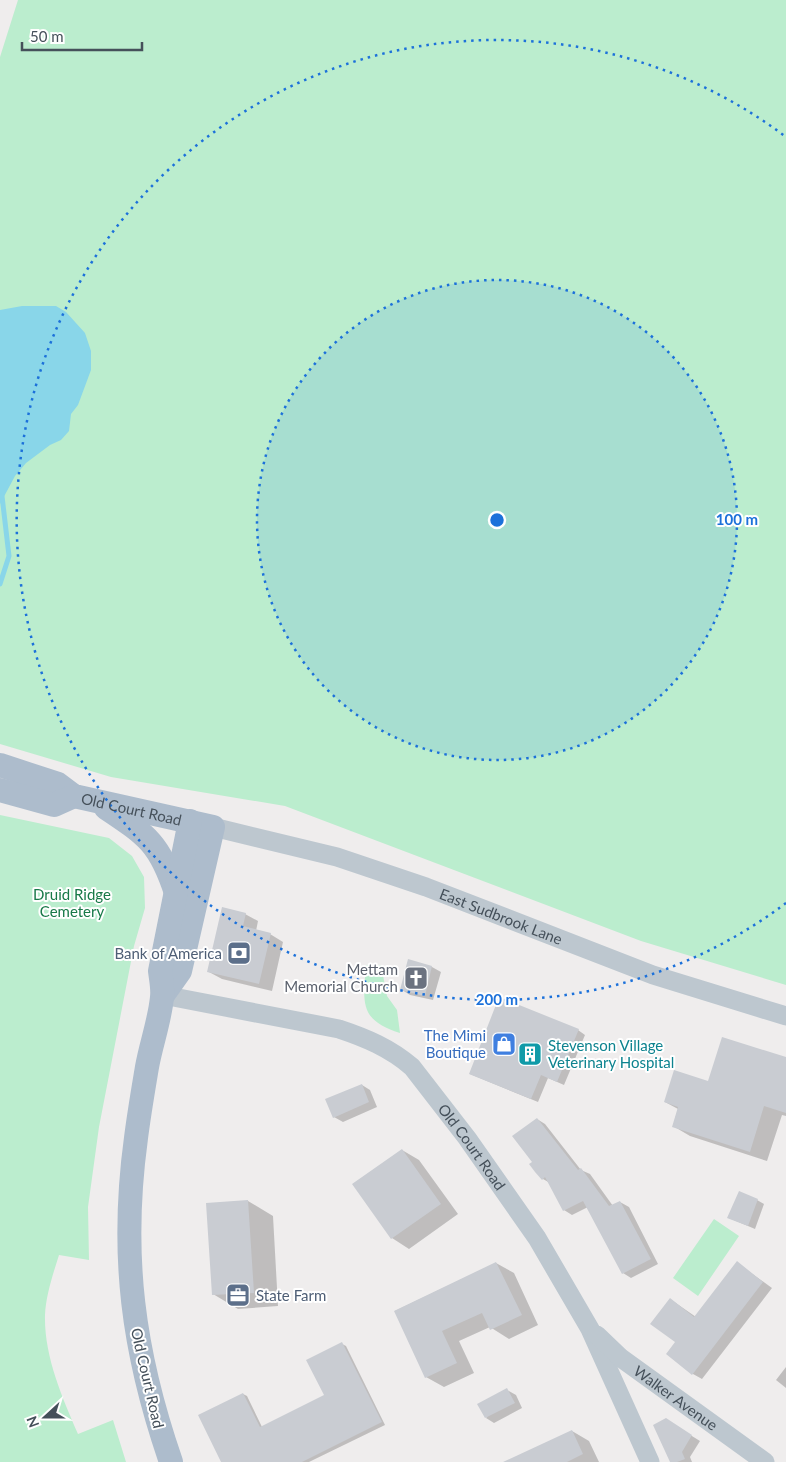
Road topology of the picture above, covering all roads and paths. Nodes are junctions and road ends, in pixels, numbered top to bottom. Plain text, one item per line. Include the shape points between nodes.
1 (0, 765) edge
2 (0, 790) edge
3 (85, 798) junction
4 (190, 821) junction
5 (213, 827) junction
6 (176, 895) junction
7 (163, 995) junction
8 (786, 1016) edge
9 (590, 1329) junction
10 (171, 1462) edge
11 (650, 1462) edge
12 (765, 1462) edge

1 - 3 main road, Old Court Road via 58,784
2 - 3 main road, Old Court Road via 54,805
3 - 4 main road, Old Court Road
3 - 6 main road via 141,831 154,843 167,867
4 - 5 main road, Old Court Road
4 - 6 main road, Old Court Road
5 - 7 main road, Old Court Road via 180,971
5 - 8 street, East Sudbrook Lane via 337,857 426,887 653,975
6 - 7 main road, Old Court Road via 160,971
7 - 9 street, Old Court Road via 339,1029 363,1037 401,1058 412,1067 514,1203
7 - 10 main road, Old Court Road via 135,1139 129,1257 139,1352
9 - 11 street, Old Court Road
9 - 12 street, Walker Avenue via 620,1358

